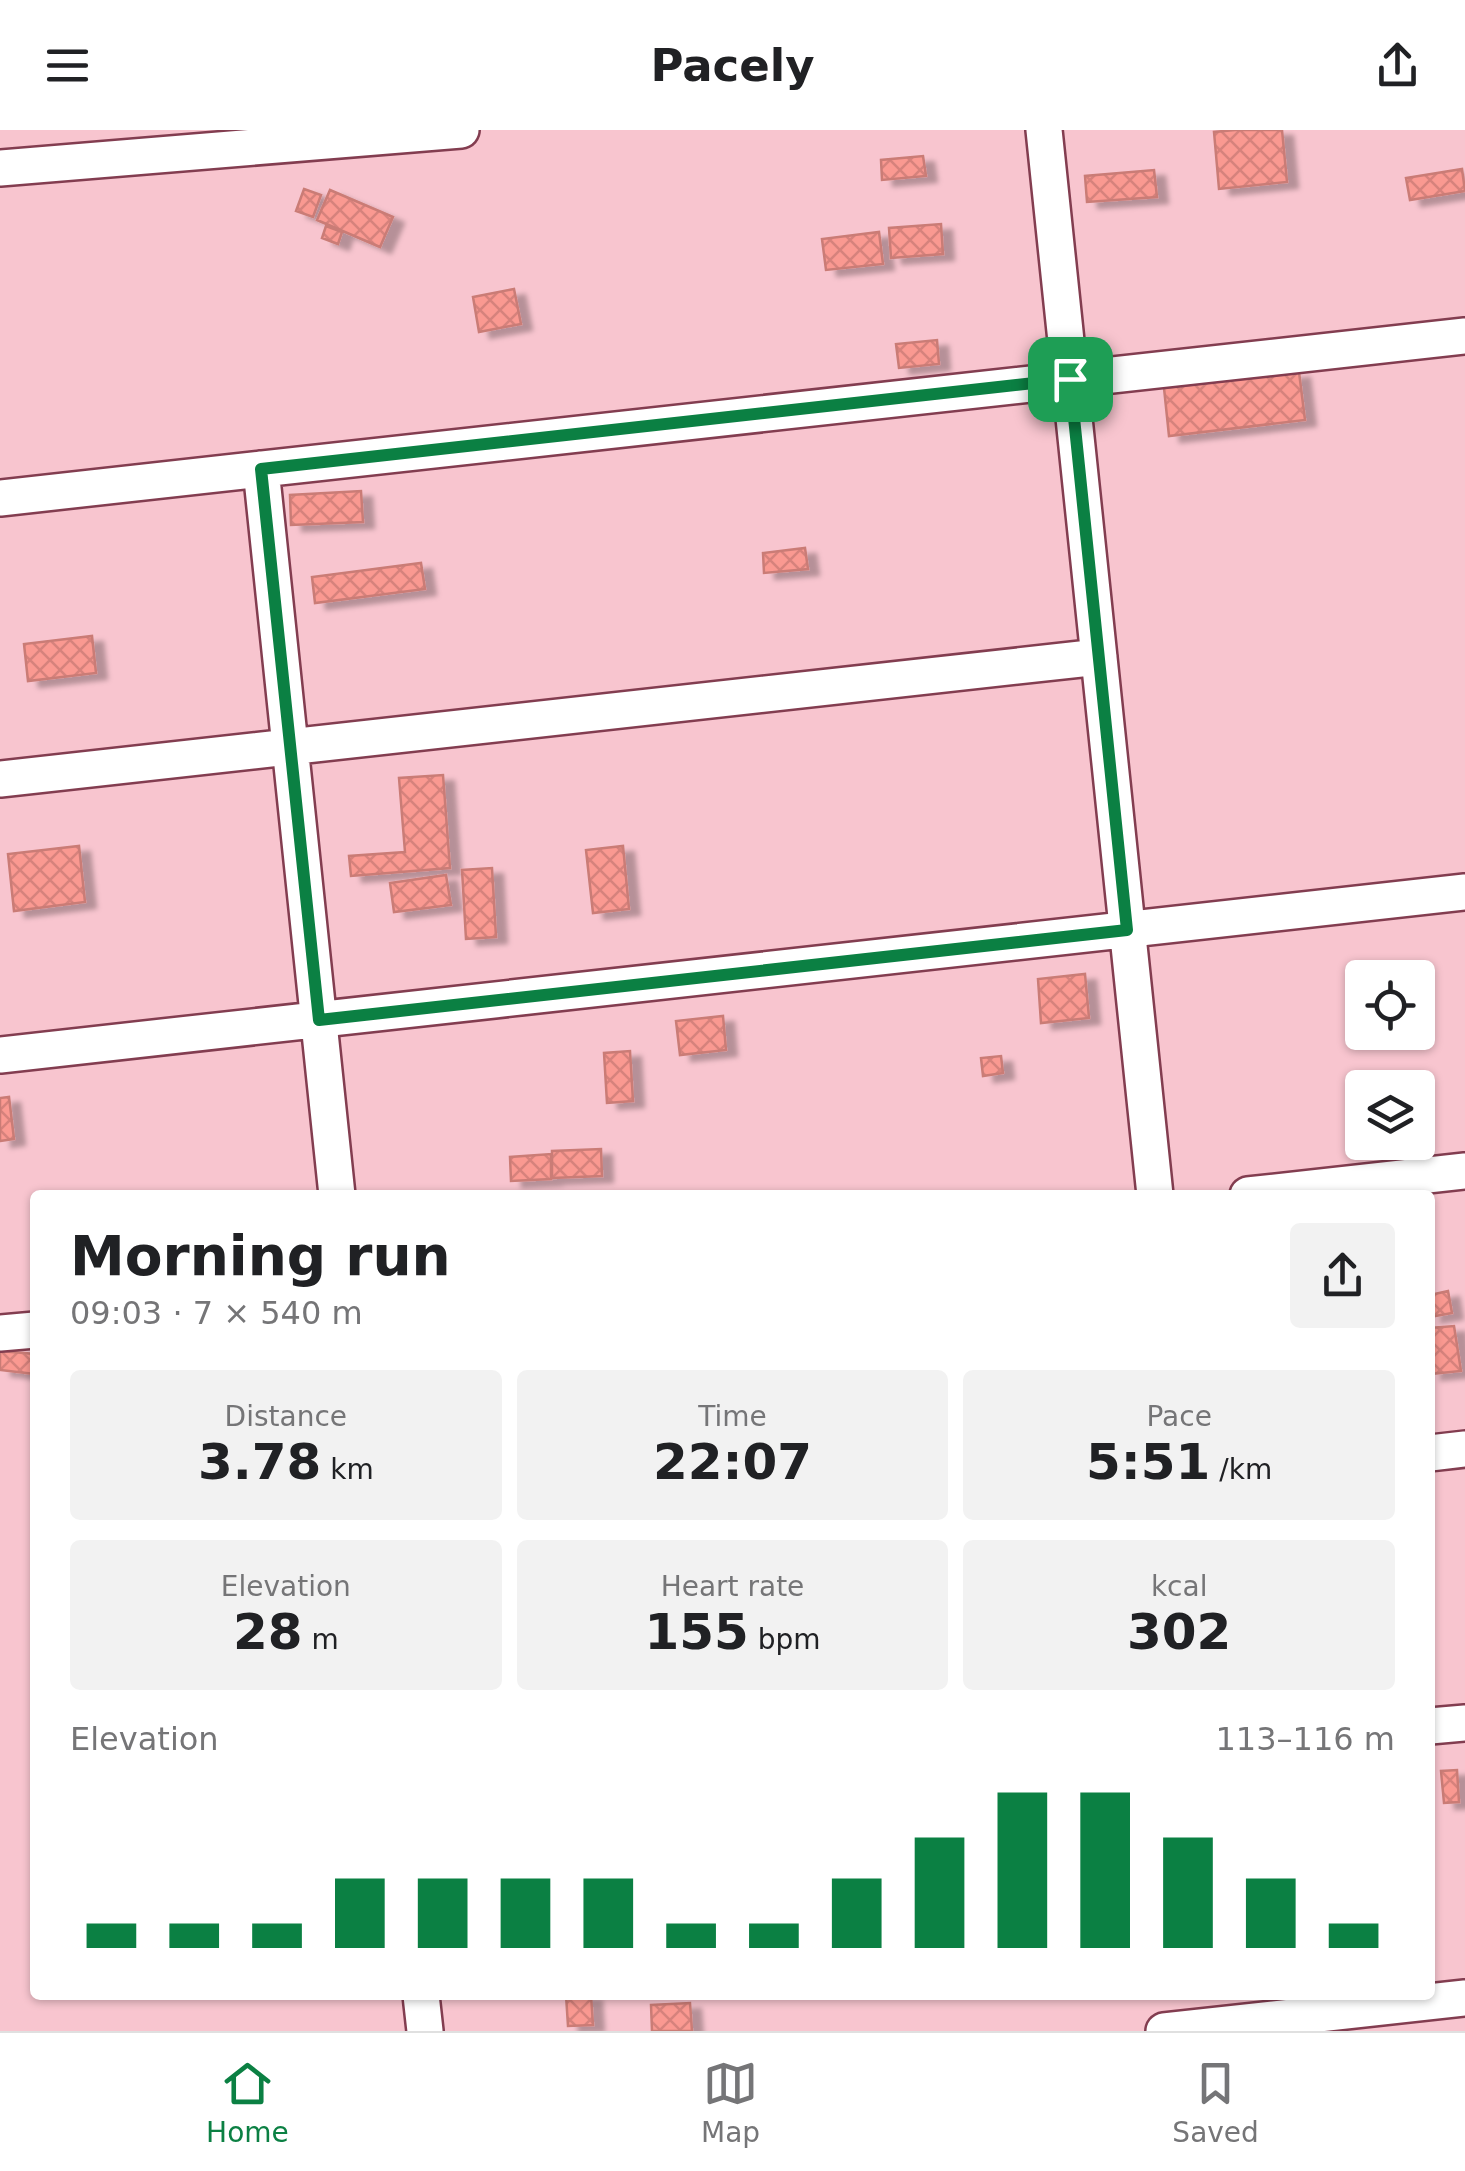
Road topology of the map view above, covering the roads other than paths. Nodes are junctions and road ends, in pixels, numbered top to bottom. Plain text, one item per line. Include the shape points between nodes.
1 (461, 130) edge
2 (1044, 130) edge
3 (298, 136) edge
4 (0, 168) edge
5 (1465, 336) edge
6 (1070, 379) junction
7 (261, 469) junction
8 (0, 498) edge
9 (1099, 657) junction
10 (291, 746) junction
11 (0, 779) edge
12 (1465, 892) edge
13 (1127, 930) junction
14 (319, 1020) junction
15 (0, 1055) edge
16 (1465, 1171) edge
17 (336, 1190) edge
18 (1154, 1190) edge
19 (1293, 1190) edge
20 (30, 1331) edge
21 (0, 1334) edge
22 (1465, 1449) edge
23 (1435, 1452) edge
24 (1465, 1722) edge
25 (1435, 1725) edge
26 (1465, 1998) edge
27 (422, 2000) edge
28 (1241, 2016) edge
29 (425, 2031) edge
30 (1164, 2031) edge

1 - 3 street
2 - 6 street
3 - 4 street
5 - 6 street
6 - 7 street
6 - 9 street
7 - 8 street
7 - 10 street
9 - 10 street
9 - 13 street
10 - 11 street
10 - 14 street
12 - 13 street
13 - 14 street
13 - 18 street
14 - 15 street
14 - 17 street
16 - 19 street
20 - 21 street
22 - 23 street
24 - 25 street
26 - 28 street
27 - 29 street
28 - 30 street

